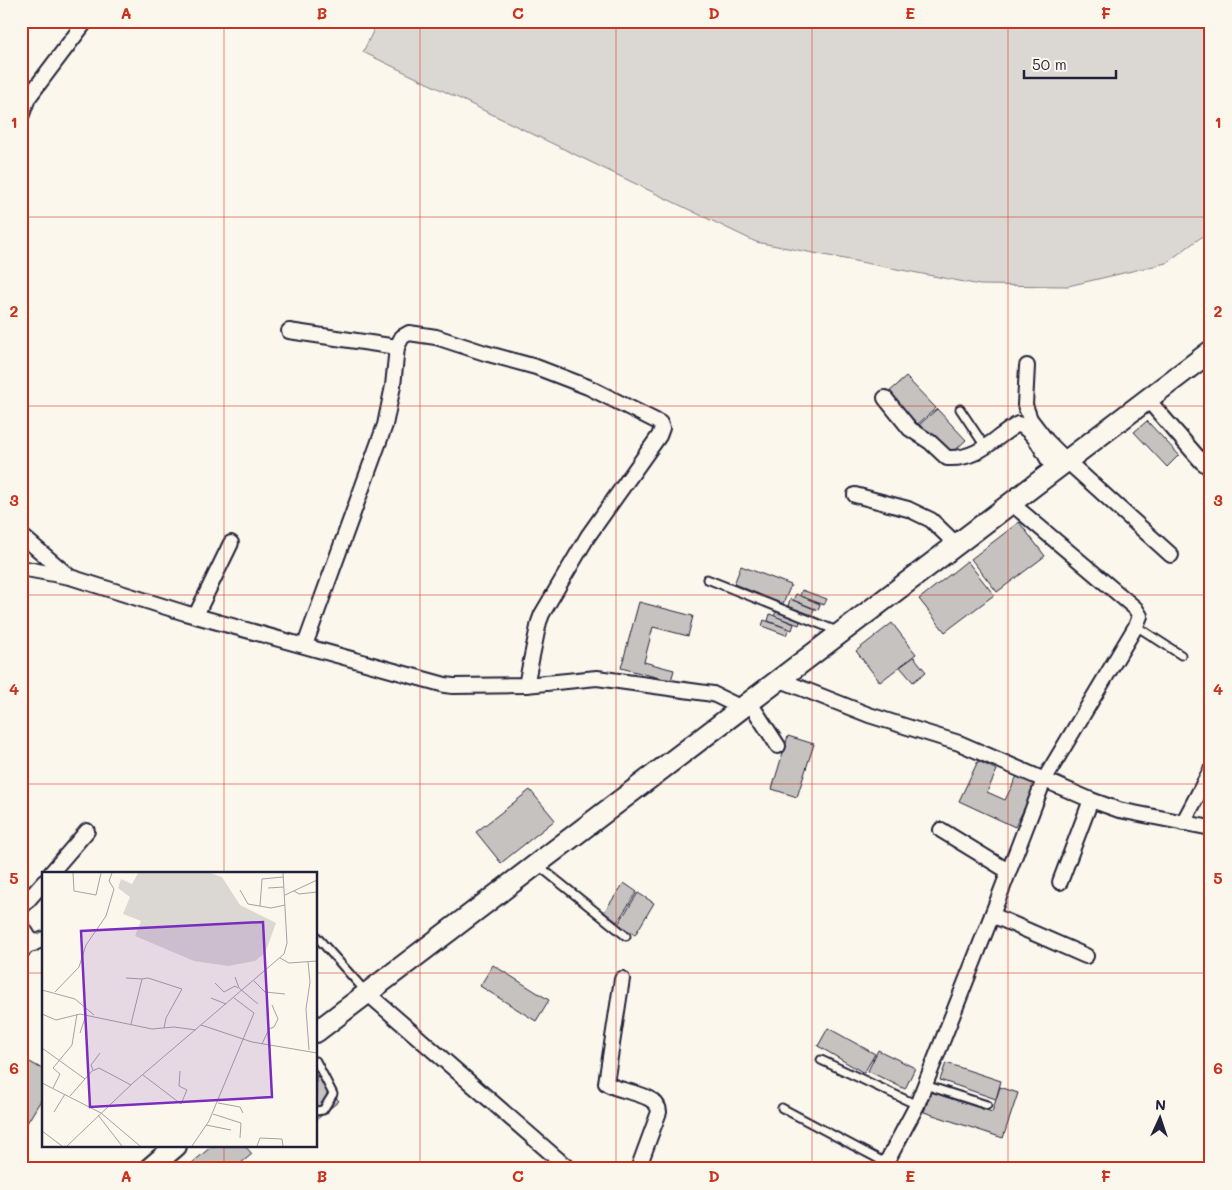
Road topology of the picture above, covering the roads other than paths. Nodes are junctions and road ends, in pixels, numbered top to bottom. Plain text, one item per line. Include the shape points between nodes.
1 (86, 21) edge
2 (21, 116) edge
3 (289, 332) dead end
4 (397, 347) junction
5 (1211, 351) edge
6 (1027, 366) dead end
7 (885, 398) dead end
8 (1148, 400) junction
9 (960, 409) dead end
10 (986, 448) junction
11 (1060, 465) junction
12 (1211, 469) edge
13 (855, 495) dead end
14 (1012, 503) junction
15 (21, 535) edge
16 (231, 543) dead end
17 (956, 544) junction
18 (1171, 555) dead end
19 (21, 568) edge
20 (70, 577) junction
21 (707, 579) dead end
22 (196, 615) junction
23 (1136, 626) junction
24 (840, 633) junction
25 (305, 645) junction
26 (1181, 655) dead end
27 (778, 679) junction
28 (526, 685) junction
29 (746, 706) junction
30 (778, 746) dead end
31 (1211, 770) edge
32 (1044, 780) junction
33 (1091, 800) junction
34 (1183, 823) junction
35 (1211, 828) edge
36 (941, 830) dead end
37 (87, 831) dead end
38 (536, 864) junction
39 (1008, 871) junction
40 (52, 872) edge
41 (1060, 882) dead end
42 (42, 884) edge
43 (21, 908) edge
44 (992, 915) junction
45 (21, 924) edge
46 (626, 936) dead end
47 (318, 938) edge
48 (38, 941) edge
49 (21, 952) edge
50 (1086, 956) dead end
51 (622, 979) dead end
52 (366, 992) junction
53 (318, 1030) edge
54 (821, 1060) dead end
55 (318, 1065) edge
56 (925, 1086) junction
57 (987, 1104) dead end
58 (917, 1105) junction
59 (782, 1108) dead end
60 (318, 1111) edge
61 (174, 1148) edge
62 (885, 1166) edge
63 (149, 1169) edge
64 (569, 1169) edge
65 (638, 1169) edge

1 - 2 street via 28,98
3 - 4 street
4 - 25 street via 385,425
4 - 28 street via 408,333 536,367 588,387 660,423 662,428 660,436 588,536 542,614
5 - 8 street
6 - 11 street via 1025,405 1030,419
7 - 10 street via 910,429 947,458
8 - 11 street
8 - 12 street
9 - 10 lane
10 - 11 street via 1018,424 1035,437
11 - 14 street
11 - 18 street
13 - 17 street via 908,509 931,520
14 - 17 street
14 - 23 street via 1135,608 1140,616
15 - 20 street
16 - 22 street
17 - 24 street
19 - 20 street
20 - 22 street
21 - 24 lane
22 - 25 street
23 - 26 lane
23 - 32 street
24 - 27 street
25 - 28 street via 444,685
27 - 29 street
27 - 32 street via 869,715 960,743
28 - 29 street via 596,678 713,694
29 - 30 street
29 - 38 street
31 - 34 street
32 - 33 street
32 - 39 street
33 - 34 street via 1119,810
33 - 41 street
34 - 35 street
36 - 39 street
37 - 40 street
38 - 46 lane
38 - 52 street
39 - 44 street
42 - 43 street
44 - 50 street
44 - 56 street
45 - 48 street
47 - 52 lane
48 - 49 street
51 - 65 street via 606,1082 653,1100 659,1107
52 - 53 street
52 - 64 street
54 - 58 lane
55 - 60 lane via 332,1094 323,1110
56 - 57 lane
56 - 58 street
58 - 62 street
59 - 62 lane
61 - 63 street

